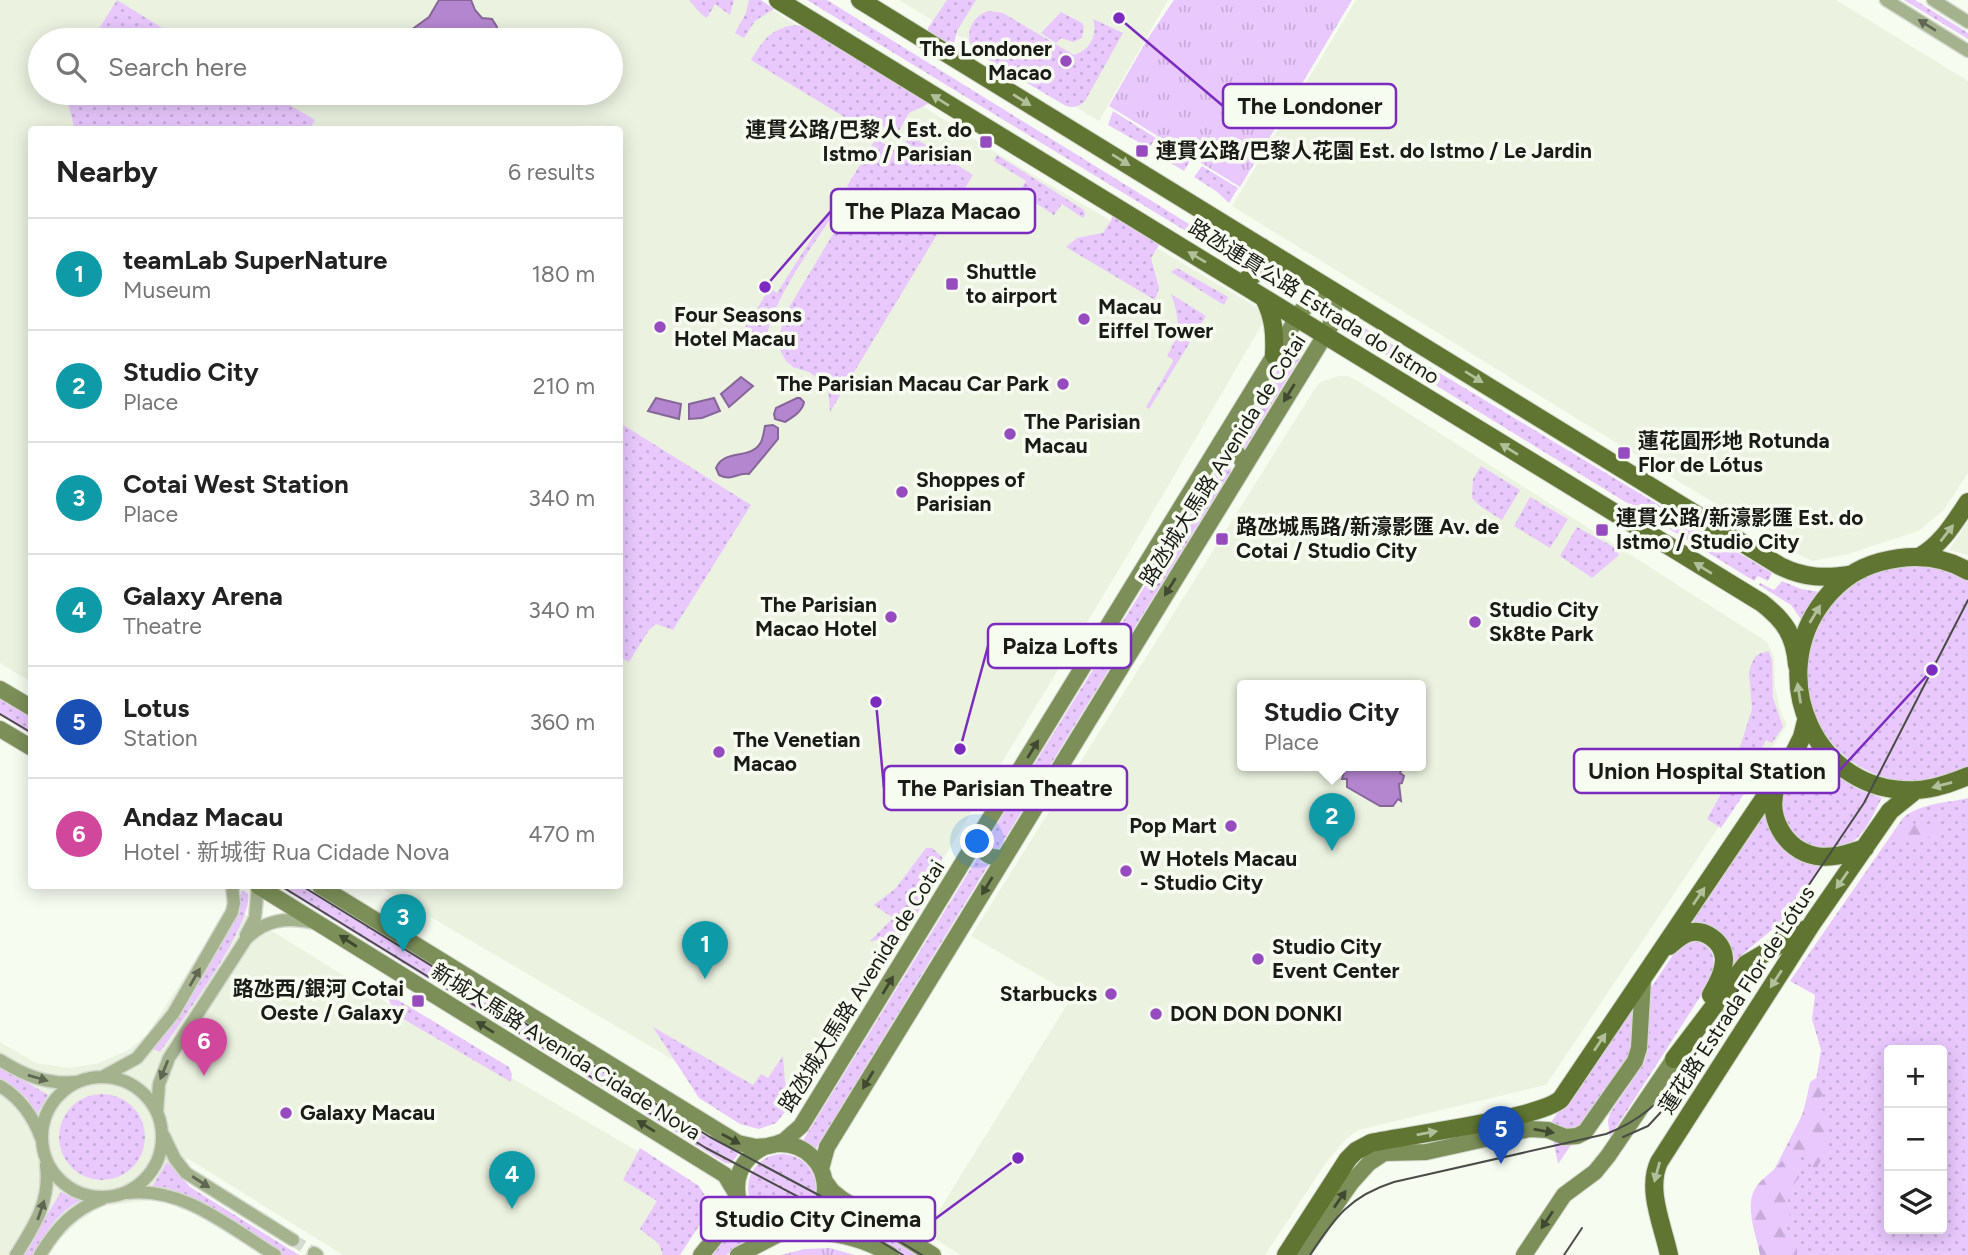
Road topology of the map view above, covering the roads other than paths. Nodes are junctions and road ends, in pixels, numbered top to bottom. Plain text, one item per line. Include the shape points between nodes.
1 (778, 0) edge
2 (860, 0) edge
3 (1886, 0) edge
4 (1933, 0) edge
5 (1968, 22) edge
6 (1968, 51) edge
7 (1262, 247) junction
8 (1240, 283) junction
9 (1332, 290) junction
10 (1264, 298) junction
11 (1297, 318) junction
12 (1324, 335) junction
13 (1274, 355) junction
14 (1217, 449) junction
15 (1244, 466) junction
16 (1968, 502) edge
17 (1919, 557) junction
18 (1968, 571) edge
19 (1853, 574) junction
20 (1797, 666) junction
21 (0, 689) edge
22 (28, 706) edge
23 (1806, 720) junction
24 (0, 729) edge
25 (28, 746) edge
26 (1780, 776) junction
27 (1968, 776) edge
28 (1916, 790) junction
29 (977, 840) junction
30 (1865, 848) junction
31 (1004, 857) junction
32 (232, 889) edge
33 (258, 889) edge
34 (263, 889) edge
35 (325, 889) edge
36 (1813, 922) junction
37 (324, 925) junction
38 (238, 949) junction
39 (1661, 953) junction
40 (1643, 980) junction
41 (205, 1001) junction
42 (173, 1014) junction
43 (1674, 1059) junction
44 (0, 1060) edge
45 (100, 1078) junction
46 (80, 1081) junction
47 (0, 1086) edge
48 (158, 1114) junction
49 (162, 1129) junction
50 (42, 1142) junction
51 (771, 1145) junction
52 (46, 1159) junction
53 (823, 1175) junction
54 (124, 1193) junction
55 (105, 1198) junction
56 (739, 1201) junction
57 (789, 1231) junction
58 (293, 1240) tunnel mouth
59 (16, 1255) edge
60 (40, 1255) edge
61 (275, 1255) edge
62 (701, 1255) edge
63 (738, 1255) edge
64 (891, 1255) edge
65 (933, 1255) edge
66 (1286, 1255) edge
67 (1301, 1255) edge
68 (1524, 1255) edge
69 (1669, 1255) edge

8 -> 1 main road, 路氹連貫公路 Estrada do Istmo
2 -> 7 main road, 路氹連貫公路 Estrada do Istmo
6 -> 3 street
4 - 5 street
7 - 8 main road via 1256,273
7 - 9 main road, 路氹連貫公路 Estrada do Istmo
8 - 10 main road, 路氹連貫公路 Estrada do Istmo
9 - 11 main road, 路氹城大馬路 Avenida de Cotai
9 - 12 main road, 路氹城大馬路 Avenida de Cotai via 1333,317
9 -> 19 main road, 路氹連貫公路 Estrada do Istmo via 1780,566 1819,578
10 - 11 main road, 路氹連貫公路 Estrada do Istmo
10 - 13 main road via 1272,315
11 - 12 main road, 路氹連貫公路 Estrada do Istmo
11 - 13 main road, 路氹城大馬路 Avenida de Cotai
12 -> 15 main road, 路氹城大馬路 Avenida de Cotai
20 -> 12 main road, 路氹連貫公路 Estrada do Istmo via 1790,635 1762,603
13 - 14 main road, 路氹城大馬路 Avenida de Cotai
14 - 15 main road via 1236,452
29 -> 14 main road, 路氹城大馬路 Avenida de Cotai
15 -> 31 main road, 路氹城大馬路 Avenida de Cotai
17 -> 16 main road via 1945,536
17 - 18 main road
17 - 19 main road via 1896,558
20 -> 19 main road via 1802,638 1814,613 1831,591
23 -> 20 main road
21 - 22 main road
23 - 26 main road via 1799,746
23 - 28 main road via 1820,744 1848,771 1888,788
24 - 25 main road
26 - 30 main road via 1774,813 1783,836 1795,847 1824,857
39 -> 26 main road
27 -> 28 main road
28 - 30 main road, 蓮花路 Estrada Flor de Lótus via 1891,811
29 - 31 main road via 988,856
51 -> 29 main road, 路氹城大馬路 Avenida de Cotai via 802,1126
30 -> 36 main road, 蓮花路 Estrada Flor de Lótus
31 -> 53 main road, 路氹城大馬路 Avenida de Cotai via 827,1147
42 -> 32 street via 232,912
33 - 38 street via 255,918
34 - 37 main road, 新城大馬路 Avenida Cidade Nova
35 -> 51 main road, 新城大馬路 Avenida Cidade Nova via 738,1143
36 - 43 main road via 1746,964
36 -> 69 main road, 蓮花路 Estrada Flor de Lótus via 1656,1168 1654,1187
37 - 38 street via 276,920 257,929
56 -> 37 main road, 新城大馬路 Avenida Cidade Nova via 725,1175
38 - 41 street
39 - 40 main road
39 - 43 main road via 1680,937 1696,932 1712,938 1724,959 1719,979
66 -> 40 main road via 1348,1159 1362,1146 1463,1127 1558,1102
67 -> 40 main road via 1351,1183 1384,1153 1426,1152 1530,1129 1566,1137 1585,1132 1635,1061
41 - 42 street via 189,1000
41 -> 48 street via 162,1072
42 - 45 street via 137,1058
43 -> 68 main road, 蓮花路 Estrada Flor de Lótus via 1608,1156 1564,1195
44 -> 46 street via 34,1078
45 - 46 street
45 - 48 street via 119,1079 138,1089
46 - 50 street via 51,1105
47 - 50 street via 29,1113
48 - 49 street
49 - 54 street via 154,1167
49 -> 58 street via 167,1146 186,1173
50 - 52 street
51 - 53 main road via 801,1149 813,1157
51 - 56 main road via 747,1159 737,1182
52 - 55 street via 65,1185 83,1195
59 -> 52 street via 43,1206
53 - 57 main road via 825,1193 815,1216
53 - 65 main road via 842,1199
54 - 55 street
54 - 61 street via 157,1192 187,1201
55 - 60 street via 65,1221
56 - 57 main road via 758,1226
56 - 62 main road
57 - 63 main road
57 - 64 main road via 855,1238

